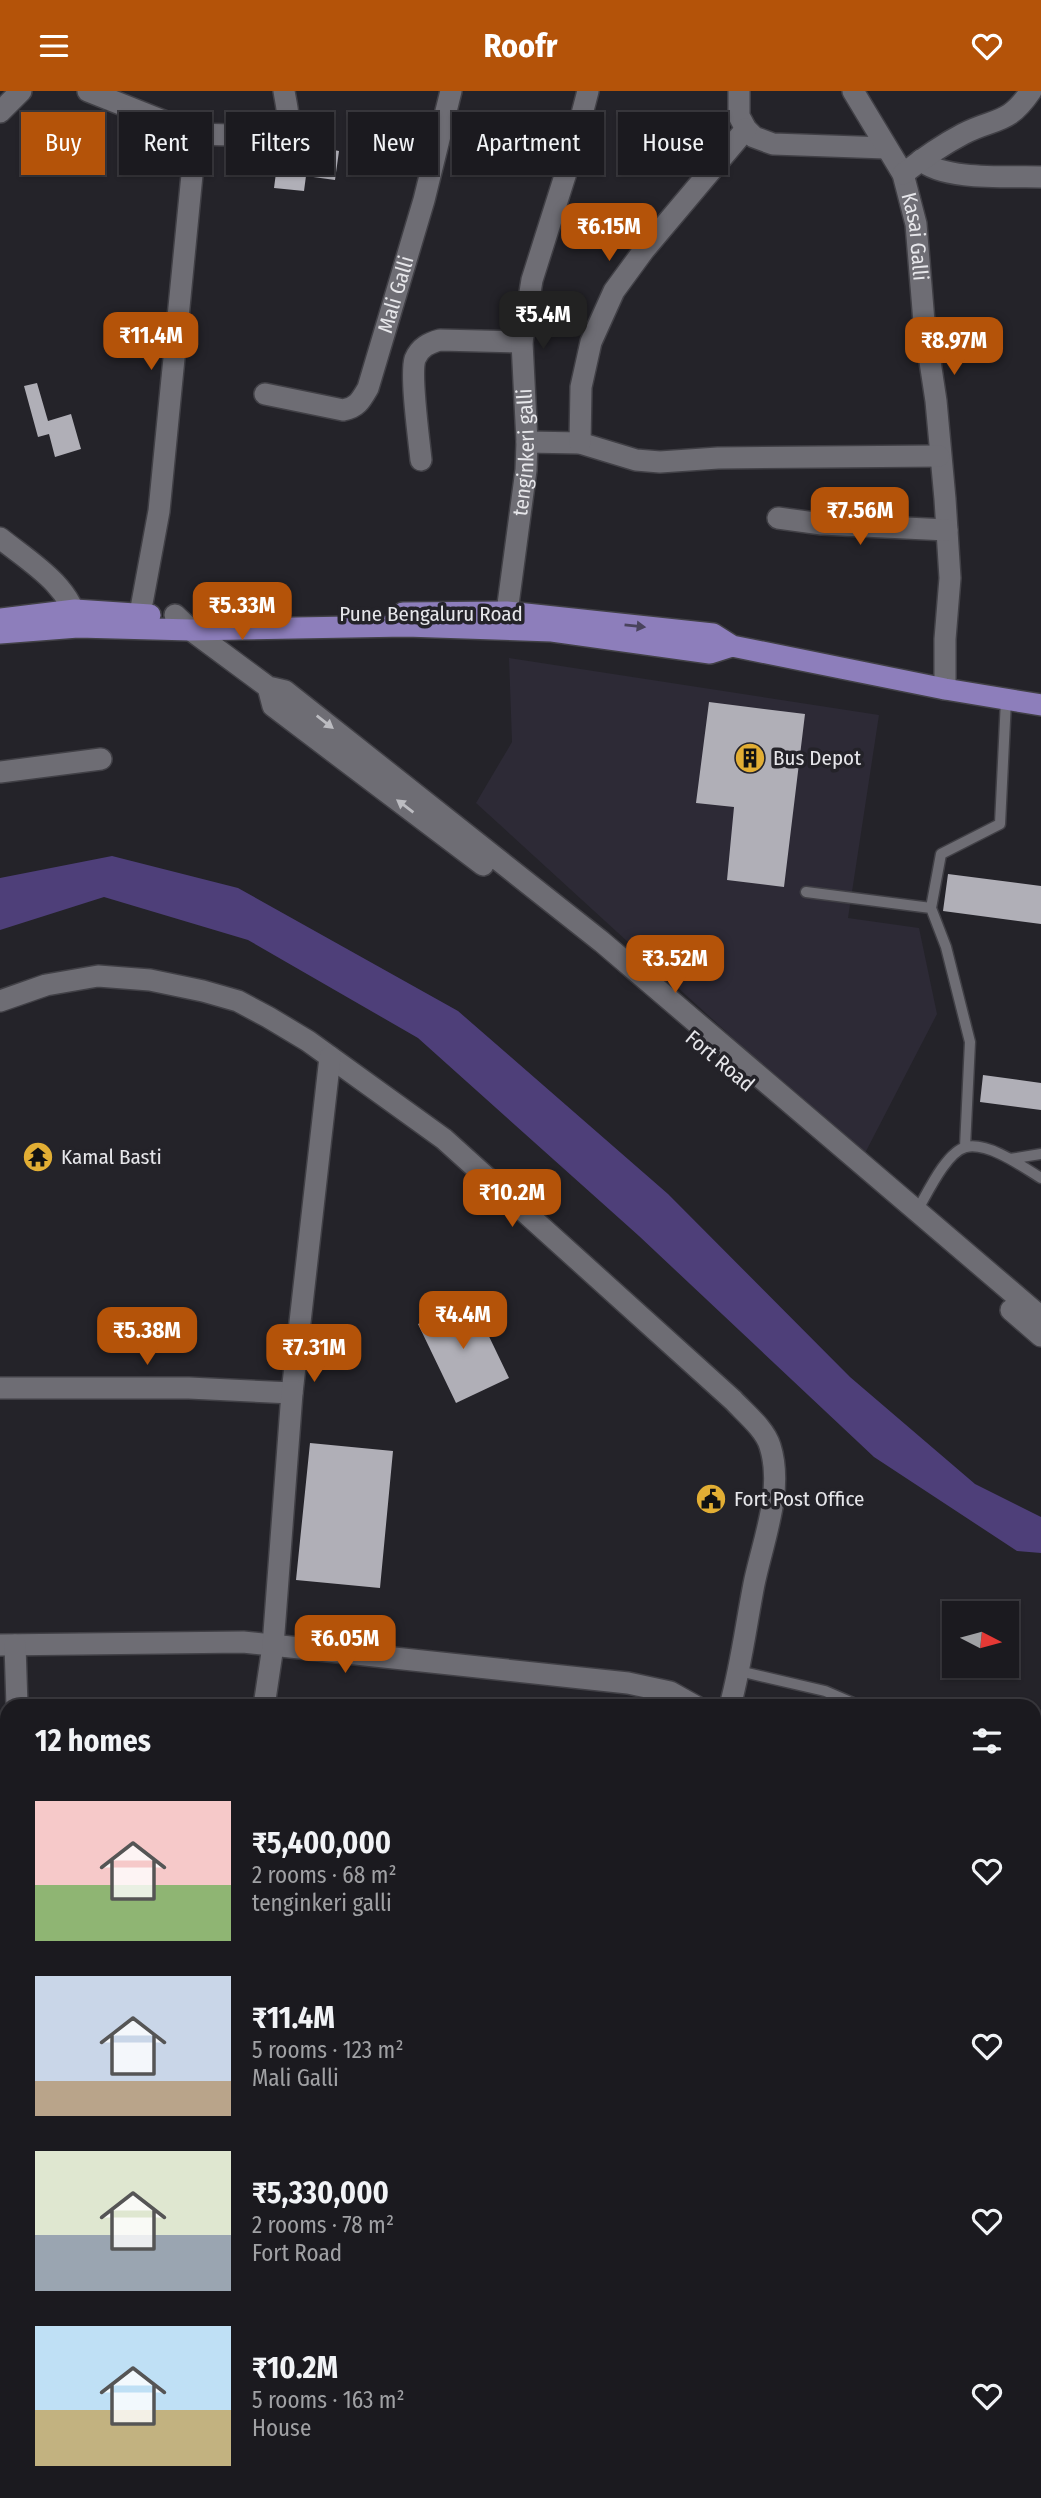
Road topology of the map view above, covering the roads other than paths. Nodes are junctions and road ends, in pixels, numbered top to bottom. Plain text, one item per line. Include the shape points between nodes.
1 (21, 91) edge
2 (88, 91) edge
3 (284, 91) edge
4 (451, 91) edge
5 (588, 91) edge
6 (739, 91) edge
7 (853, 91) edge
8 (1031, 91) edge
9 (0, 112) edge
10 (141, 112) edge
11 (746, 129) junction
12 (212, 134) edge
13 (886, 148) junction
14 (921, 160) junction
15 (903, 174) junction
16 (192, 175) edge
17 (1041, 177) edge
18 (522, 342) junction
19 (265, 394) dead end
20 (527, 442) junction
21 (580, 443) junction
22 (939, 456) junction
23 (421, 460) dead end
24 (778, 518) dead end
25 (947, 530) junction
26 (1, 540) edge
27 (508, 612) junction
28 (140, 614) junction
29 (76, 618) junction
30 (0, 619) edge
31 (183, 623) junction
32 (0, 633) edge
33 (732, 646) junction
34 (945, 689) junction
35 (1006, 700) junction
36 (1041, 705) edge
37 (101, 759) dead end
38 (0, 772) edge
39 (806, 893) dead end
40 (931, 908) junction
41 (0, 1001) edge
42 (330, 1057) junction
43 (965, 1147) junction
44 (1041, 1154) edge
45 (1010, 1159) junction
46 (1041, 1178) edge
47 (914, 1217) junction
48 (1041, 1317) edge
49 (1041, 1336) edge
50 (0, 1388) edge
51 (292, 1393) junction
52 (8, 1645) edge
53 (273, 1646) junction
54 (739, 1671) junction
55 (15, 1699) edge
56 (265, 1699) edge
57 (682, 1699) edge
58 (732, 1699) edge
59 (844, 1699) edge

1 - 9 street
2 - 10 street
3 - 12 street via 288,120 278,135
4 - 19 street, Mali Galli via 424,200 361,400 343,410
5 - 18 street, tenginkeri galli via 532,280
6 - 11 street via 739,116
7 - 13 street, Kasai Galli
8 - 14 street via 1005,119 965,133
11 - 13 street via 772,144
11 - 21 street via 614,291 591,342 580,387
13 - 15 street, Kasai Galli
14 - 15 street
14 - 17 street via 944,173
15 - 22 street, Kasai Galli via 916,224
16 - 28 street via 159,511
18 - 20 street, tenginkeri galli
18 - 23 street via 440,340 420,350 414,376
20 - 21 street
20 - 27 street, tenginkeri galli
21 - 22 street via 636,460 660,462 718,457
22 - 25 street, Kasai Galli
24 - 25 street
25 - 34 street, Kasai Galli via 950,578
26 - 29 street via 58,585
27 - 31 main road, Pune Bengaluru Road
27 -> 33 main road, Pune Bengaluru Road via 713,634
28 - 29 main road, Pune Bengaluru Road
28 - 31 main road, Pune Bengaluru Road
29 - 30 main road, Pune Bengaluru Road
29 - 31 main road
29 - 32 main road
31 - 33 main road via 552,631 709,653
31 - 47 street, Fort Road via 268,687 273,706 538,907
33 - 34 main road
34 - 35 main road
35 - 36 main road
35 - 40 lane via 1000,824 941,854
37 - 38 street
39 - 40 lane
40 - 43 lane via 946,947 970,1042
41 - 42 street via 46,985 98,976 150,980 238,1001
42 - 51 street
42 - 54 street via 444,1139 733,1400 769,1442 775,1466 768,1528
43 - 45 lane via 982,1147
43 - 47 lane via 935,1179
44 - 45 lane
45 - 46 lane
47 - 48 street, Fort Road
47 - 49 street, Fort Road
50 - 51 street
51 - 53 street
52 - 53 street via 243,1642
52 - 55 street
53 - 56 street
53 - 57 street via 628,1683
54 - 58 street
54 - 59 lane

